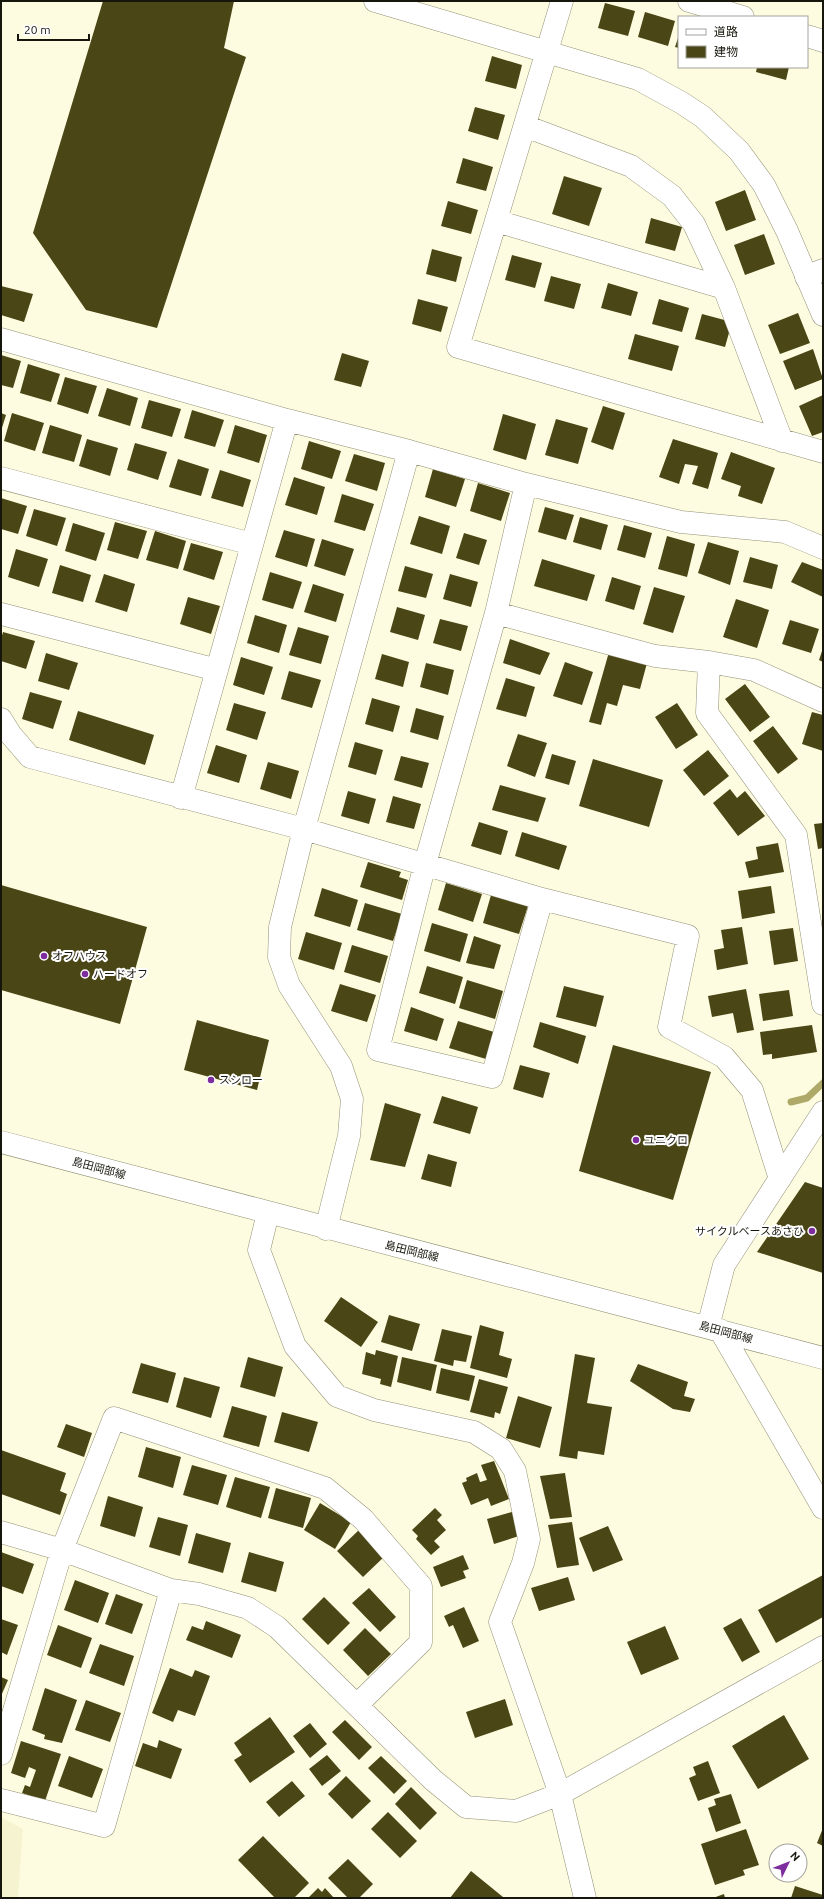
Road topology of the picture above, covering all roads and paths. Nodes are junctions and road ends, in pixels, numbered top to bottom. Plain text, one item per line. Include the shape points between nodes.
1 (375, 1) edge
2 (562, 1) edge
3 (689, 1) edge
4 (740, 16) edge
5 (808, 36) edge
6 (823, 41) edge
7 (547, 51) junction
8 (525, 126) junction
9 (496, 221) junction
10 (815, 274) edge
11 (724, 288) junction
12 (823, 315) edge
13 (1, 339) edge
14 (287, 420) junction
15 (782, 441) junction
16 (409, 451) junction
17 (823, 452) edge
18 (1, 478) edge
19 (526, 484) junction
20 (252, 544) junction
21 (823, 548) edge
22 (496, 613) junction
23 (1, 614) edge
24 (710, 662) junction
25 (216, 670) junction
26 (823, 701) edge
27 (1, 719) edge
28 (181, 798) junction
29 (304, 829) junction
30 (425, 864) junction
31 (542, 899) junction
32 (823, 1004) edge
33 (823, 1112) edge
34 (1, 1142) edge
35 (780, 1179) junction
36 (268, 1213) junction
37 (326, 1229) junction
38 (714, 1328) junction
39 (823, 1358) edge
40 (823, 1508) edge
41 (1, 1532) edge
42 (62, 1550) junction
43 (171, 1590) junction
44 (823, 1647) edge
45 (357, 1705) junction
46 (1, 1754) edge
47 (560, 1794) junction
48 (1, 1800) edge
49 (585, 1898) edge

1 - 7 street
2 - 7 street
3 - 4 street
5 - 6 street
7 - 8 street
7 - 10 street via 638,79 703,117 739,151 764,185 787,231
8 - 9 street
8 - 11 street via 631,166 672,196 694,224
9 - 11 street
9 - 15 street via 458,347
10 - 12 street
11 - 15 street
13 - 14 street
14 - 16 street
14 - 20 street
15 - 17 street
16 - 19 street
16 - 29 street
18 - 20 street
19 - 21 street via 681,522 785,532
19 - 22 street
20 - 25 street
22 - 24 street via 655,656
22 - 30 street
23 - 25 street
24 - 26 street via 754,670
24 - 32 street via 707,713 796,835
25 - 28 street
27 - 28 street via 11,736 30,757
28 - 29 street
29 - 30 street
29 - 37 street via 280,927 279,957 289,985 341,1066 352,1099 349,1136
30 - 31 street
30 - 31 street via 378,1050 492,1078
31 - 35 street via 688,936 669,1027 724,1057 752,1090
33 - 35 street
34 - 36 street, 島田岡部線
35 - 38 street via 724,1265
36 - 37 street, 島田岡部線
36 - 47 street via 259,1250 295,1346 337,1396 374,1410 474,1432 501,1449 515,1471 529,1539 523,1563 500,1622
37 - 38 street, 島田岡部線
38 - 39 street, 島田岡部線
38 - 40 street
41 - 42 street
42 - 43 street
42 - 45 street via 114,1418 325,1488 363,1519 421,1586 421,1642
42 - 46 street
43 - 45 street via 199,1594 248,1608 277,1627
43 - 48 street via 104,1826
44 - 47 street
45 - 47 street via 433,1780 466,1807 516,1811
47 - 49 street

